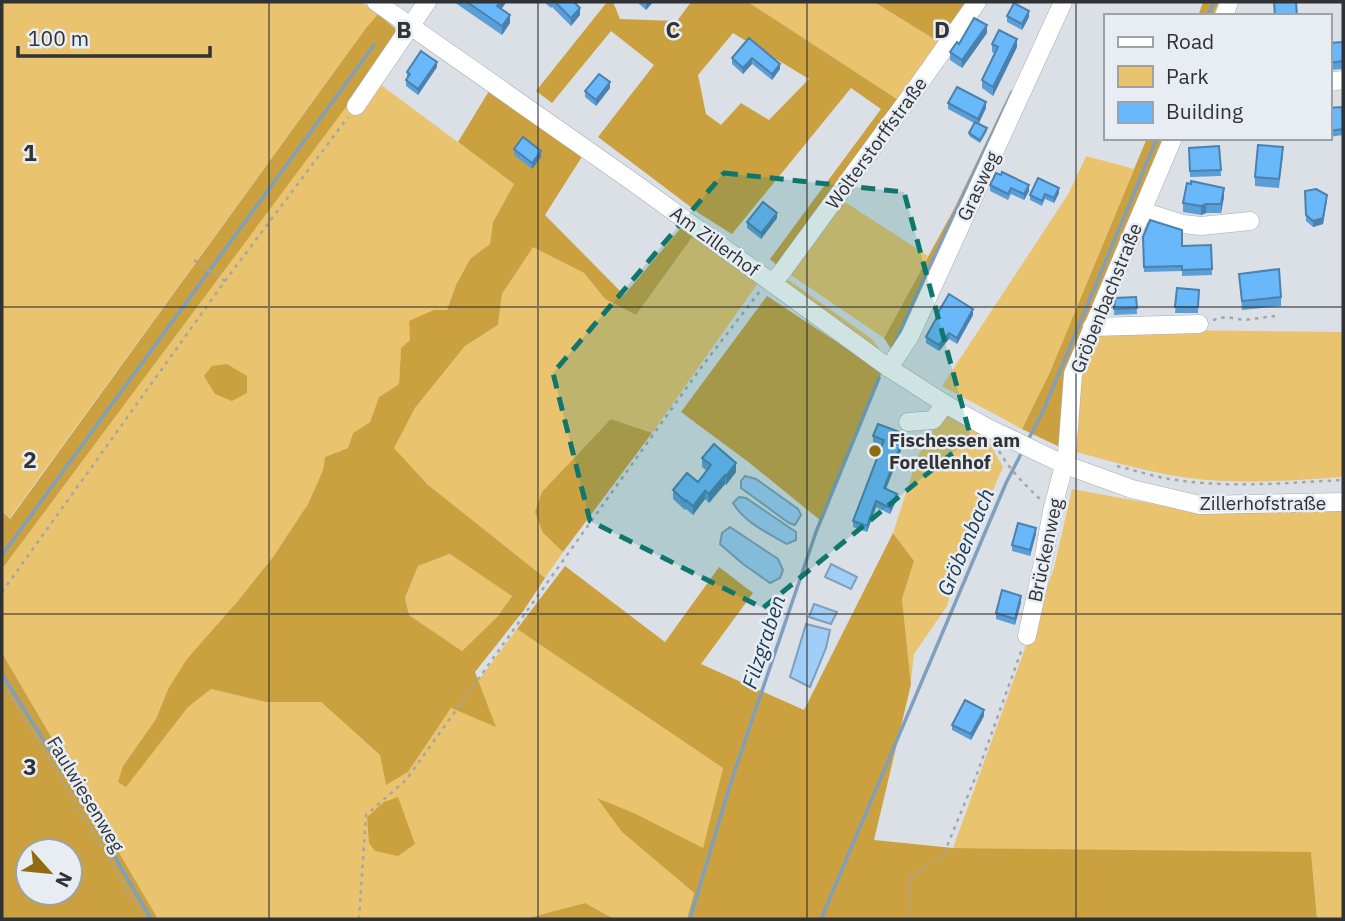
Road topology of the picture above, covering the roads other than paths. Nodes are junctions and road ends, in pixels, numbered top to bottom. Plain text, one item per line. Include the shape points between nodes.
1 (376, 2) edge
2 (427, 2) edge
3 (977, 2) edge
4 (1063, 2) edge
5 (410, 25) junction
6 (356, 106) road end
7 (1172, 140) edge
8 (1142, 211) junction
9 (1250, 222) dead end
10 (770, 281) junction
11 (1199, 324) road end
12 (1092, 327) junction
13 (888, 368) junction
14 (944, 404) junction
15 (908, 422) dead end
16 (1063, 464) junction
17 (1343, 502) edge
18 (1027, 636) road end

1 - 5 street, Am Zillerhof
2 - 5 street
3 - 10 street, Wolterstorffstraße via 781,273
4 - 13 street, Grasweg via 910,336
5 - 6 street
5 - 10 street, Am Zillerhof
7 - 8 street, Gröbenbachstraße
8 - 9 street via 1192,225
8 - 12 street, Gröbenbachstraße
10 - 13 street, Am Zillerhof
11 - 12 street
12 - 16 street, Gröbenbachstraße via 1073,374
13 - 14 street, Am Zillerhof
14 - 15 street via 933,420
14 - 16 street, Am Zillerhof
16 - 17 street, Zillerhofstraße via 1132,489 1199,505
16 - 18 street, Brückenweg

